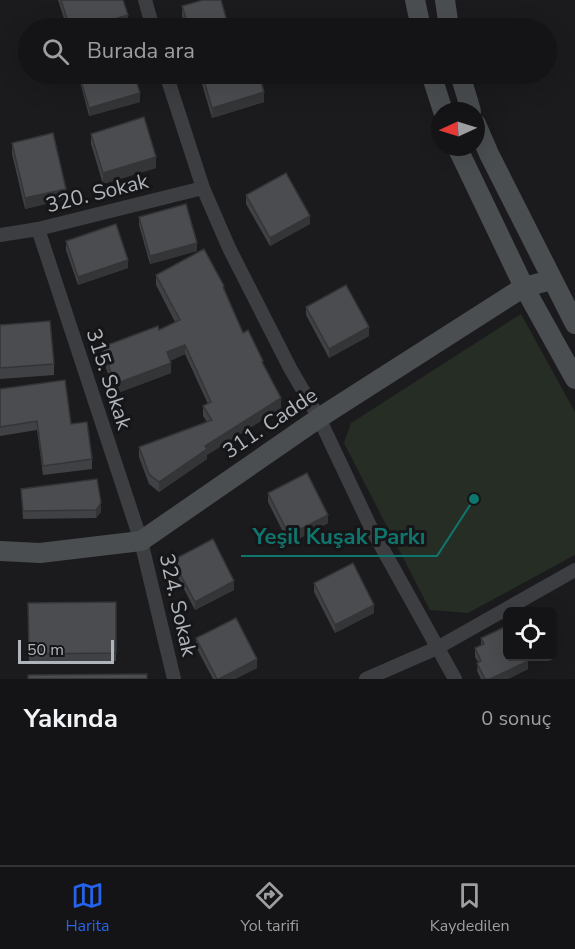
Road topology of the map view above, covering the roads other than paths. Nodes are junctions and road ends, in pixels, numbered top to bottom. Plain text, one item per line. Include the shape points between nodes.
1 (145, 0) edge
2 (415, 0) edge
3 (444, 0) edge
4 (150, 18) edge
5 (419, 18) edge
6 (447, 18) edge
7 (169, 84) edge
8 (434, 84) edge
9 (463, 84) edge
10 (440, 102) edge
11 (468, 102) edge
12 (485, 145) edge
13 (462, 156) edge
14 (203, 188) junction
15 (38, 230) junction
16 (0, 236) edge
17 (552, 280) junction
18 (524, 287) junction
19 (575, 324) edge
20 (575, 379) edge
21 (319, 418) junction
22 (141, 541) junction
23 (0, 551) edge
24 (575, 570) edge
25 (437, 648) junction
26 (174, 679) edge
27 (366, 679) edge
28 (455, 679) edge

1 - 4 street
2 - 5 street
3 - 6 street
7 - 14 street
8 - 10 street
9 - 11 street
12 - 17 street
13 - 18 street
14 - 15 street, 320. Sokak
14 - 21 street via 229,248
15 - 16 street, 320. Sokak
15 - 22 street, 315. Sokak
17 - 18 street, 311. Cadde
17 - 19 street
18 - 20 street
18 - 21 street, 311. Cadde
21 - 22 street, 311. Cadde
21 - 25 street via 371,528
22 - 23 street, 311. Cadde via 40,553
22 - 26 street, 324. Sokak
24 - 25 street
25 - 27 street
25 - 28 street

